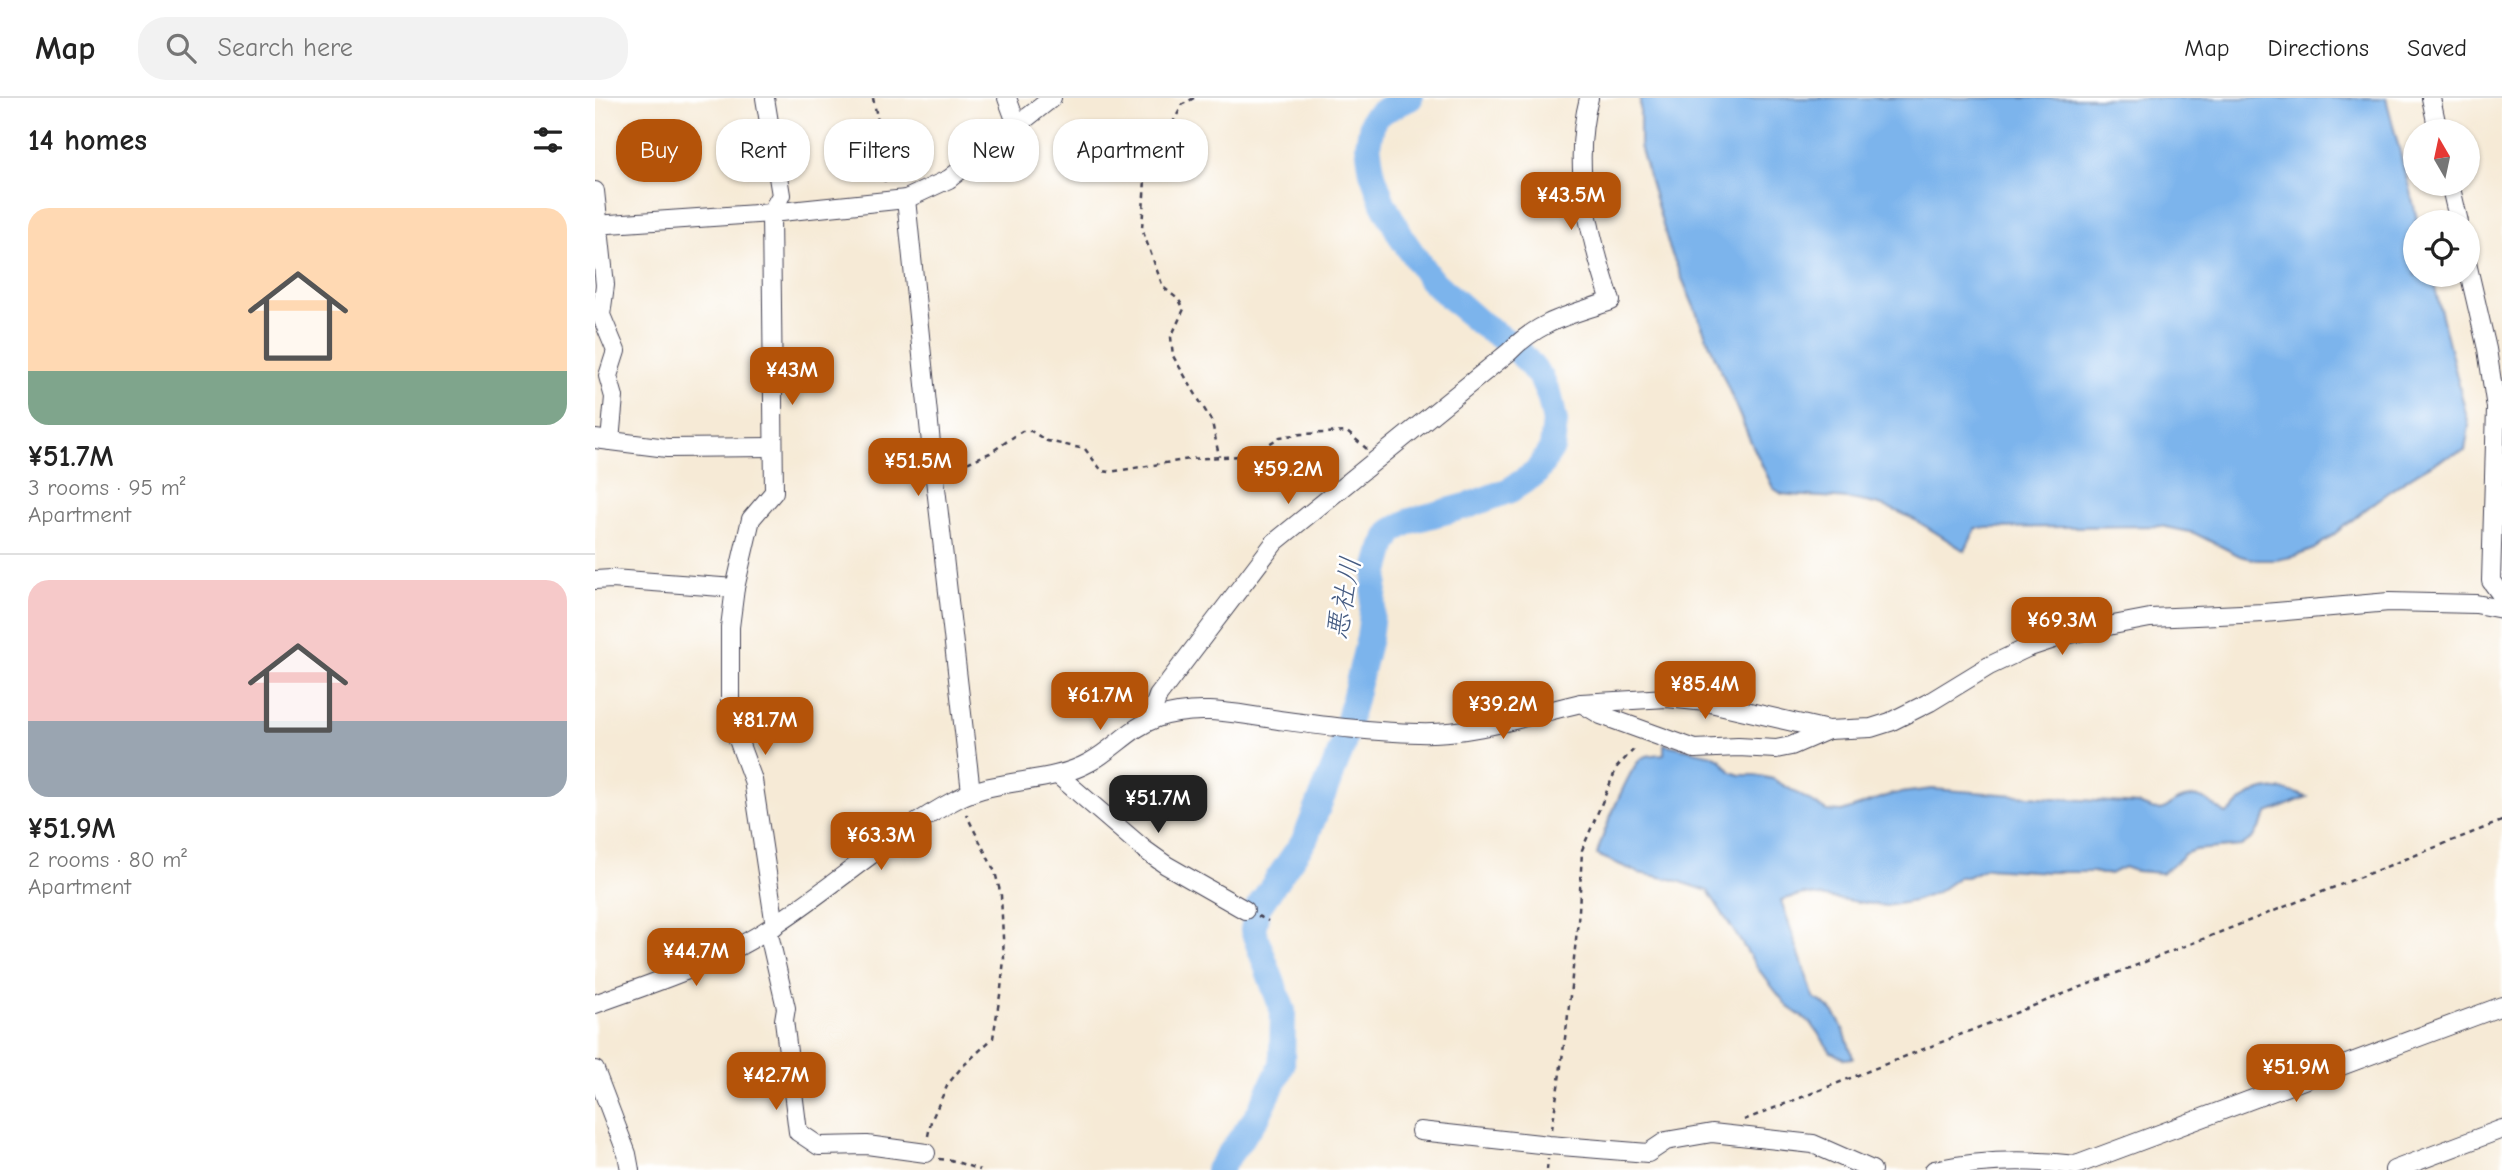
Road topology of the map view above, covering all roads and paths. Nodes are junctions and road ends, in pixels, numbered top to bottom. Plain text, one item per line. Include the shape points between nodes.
1 (765, 98) edge
2 (873, 98) edge
3 (1007, 98) edge
4 (1052, 98) edge
5 (1194, 98) edge
6 (1589, 98) edge
7 (2431, 98) edge
8 (1015, 119) edge
9 (1025, 119) edge
10 (2435, 119) edge
11 (948, 179) edge
12 (595, 191) edge
13 (906, 199) junction
14 (887, 201) junction
15 (771, 213) junction
16 (598, 225) edge
17 (2473, 287) edge
18 (603, 440) edge
19 (773, 447) junction
20 (932, 453) junction
21 (1219, 456) junction
22 (1378, 458) junction
23 (595, 580) edge
24 (735, 588) junction
25 (2502, 596) edge
26 (2502, 609) edge
27 (1581, 702) junction
28 (1156, 718) junction
29 (1828, 730) junction
30 (1655, 736) junction
31 (1059, 776) junction
32 (964, 795) junction
33 (2502, 821) edge
34 (1245, 910) dead end
35 (771, 928) junction
36 (595, 1004) edge
37 (2502, 1006) edge
38 (595, 1070) edge
39 (1738, 1122) dead end
40 (2502, 1129) edge
41 (1420, 1131) dead end
42 (1549, 1145) junction
43 (926, 1153) junction
44 (630, 1170) edge
45 (980, 1170) edge
46 (1872, 1170) edge
47 (1934, 1170) edge
48 (2394, 1170) edge

1 - 15 street via 781,195
2 - 14 path
3 - 8 street
4 - 9 street
5 - 21 path via 1183,104 1149,167 1142,229 1163,287 1184,309 1171,337 1173,356 1212,422
6 - 22 street via 1582,132 1583,199 1611,301 1524,336
7 - 10 street
11 - 13 street
12 - 16 street
13 - 14 street
13 - 20 street
14 - 15 street
15 - 16 street
15 - 19 street
16 - 18 street via 605,285 601,315 616,351 608,376 614,397
17 - 25 street via 2496,408 2491,581
18 - 19 street via 667,448
19 - 24 street via 773,492 751,519
20 - 21 path via 941,454 957,467 990,453 1022,431 1031,431 1047,441 1085,449 1101,471
20 - 32 street
21 - 22 path via 1240,456 1280,437 1347,432
22 - 28 street via 1275,542 1158,696
23 - 24 street
24 - 35 street via 730,699 733,726 753,780
26 - 29 street via 2389,602 2150,618 2027,648 1890,722
27 - 28 street via 1476,727 1421,733 1215,710
27 - 29 street via 1680,699
27 - 30 street
28 - 31 street via 1091,762
29 - 30 street via 1776,749 1695,749
30 - 42 path via 1617,767 1582,850 1567,1024
31 - 32 street via 993,785
31 - 34 street via 1145,850
32 - 35 street via 907,829
32 - 43 path via 1001,895 1001,989 993,1038 947,1084 931,1121
33 - 39 path
35 - 36 street via 708,964
35 - 43 street via 786,1008 798,1132 819,1146 867,1145
37 - 47 street via 2076,1165 2009,1162
38 - 44 street
40 - 48 street
41 - 42 street
42 - 46 street via 1648,1153 1666,1141 1712,1133 1812,1144
43 - 45 path via 925,1158 951,1160

